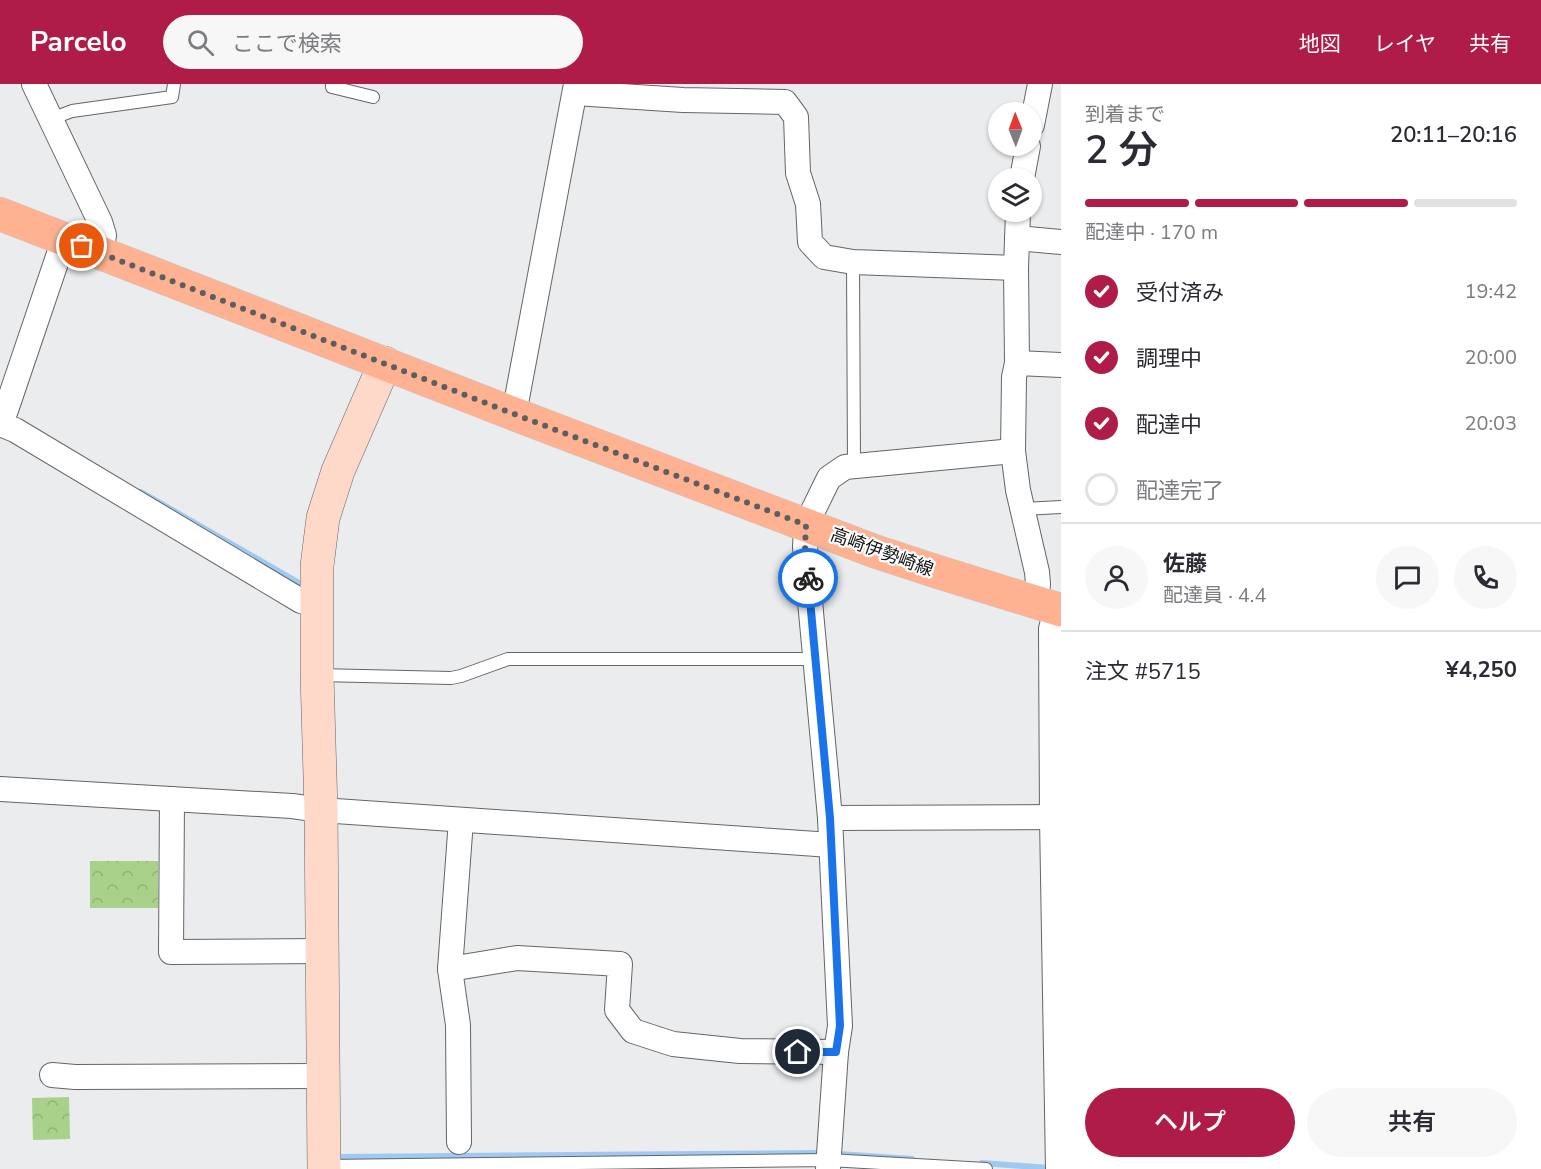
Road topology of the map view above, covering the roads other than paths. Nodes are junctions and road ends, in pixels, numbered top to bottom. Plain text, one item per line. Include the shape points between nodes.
1 (34, 84) edge
2 (174, 84) edge
3 (332, 84) edge
4 (1040, 84) edge
5 (576, 89) edge
6 (373, 97) dead end
7 (1036, 102) edge
8 (51, 119) junction
9 (0, 214) edge
10 (1018, 222) edge
11 (64, 238) junction
12 (1017, 238) junction
13 (1061, 242) edge
14 (101, 253) junction
15 (853, 262) junction
16 (1016, 268) junction
17 (385, 363) junction
18 (1017, 363) junction
19 (1061, 365) edge
20 (514, 414) junction
21 (0, 423) edge
22 (1012, 451) junction
23 (854, 465) junction
24 (1061, 507) edge
25 (1023, 509) junction
26 (806, 525) junction
27 (317, 605) junction
28 (1051, 608) edge
29 (815, 660) junction
30 (316, 675) junction
31 (0, 789) edge
32 (172, 799) junction
33 (321, 810) junction
34 (830, 818) junction
35 (1057, 818) edge
36 (461, 820) junction
37 (831, 845) junction
38 (321, 951) junction
39 (450, 969) junction
40 (836, 1052) junction
41 (52, 1075) dead end
42 (322, 1076) junction
43 (459, 1142) dead end
44 (828, 1165) edge
45 (324, 1168) edge
46 (986, 1169) edge
47 (1058, 1169) edge

1 - 8 street
2 - 8 lane via 171,97 72,111
3 - 6 lane
4 - 7 street
5 - 15 street via 683,100 785,102 796,117 798,173 808,204 810,242 824,257
5 - 20 street
8 - 14 street via 100,222 104,235
9 - 11 main road, 高崎伊勢崎線
10 - 12 street
11 - 14 main road, 高崎伊勢崎線
11 - 21 street
12 - 13 street
12 - 16 street
14 - 17 main road, 高崎伊勢崎線
15 - 16 street
15 - 23 lane
16 - 18 street
17 - 20 main road, 高崎伊勢崎線
17 - 27 street via 338,471 323,518
18 - 19 street
18 - 22 street
20 - 26 main road, 高崎伊勢崎線
21 - 27 street via 301,601
22 - 23 street
22 - 25 street
23 - 26 street via 829,478
24 - 25 lane
25 - 28 street via 1038,584
26 - 28 main road, 高崎伊勢崎線 via 934,572
26 - 29 street
27 - 30 street
28 - 35 street
29 - 30 lane via 508,659 451,678
29 - 34 street
30 - 33 street
31 - 32 street
32 - 33 street
32 - 38 street via 171,952
33 - 36 street
33 - 38 street
34 - 35 street
34 - 37 street
35 - 47 street
36 - 37 street
36 - 39 street
37 - 40 street via 840,1026
38 - 42 street
39 - 40 street via 517,958 620,964 617,1010 633,1031 673,1044 740,1051
39 - 43 street via 458,1025
40 - 44 street
41 - 42 street
42 - 45 street
44 - 45 lane
44 - 46 lane

